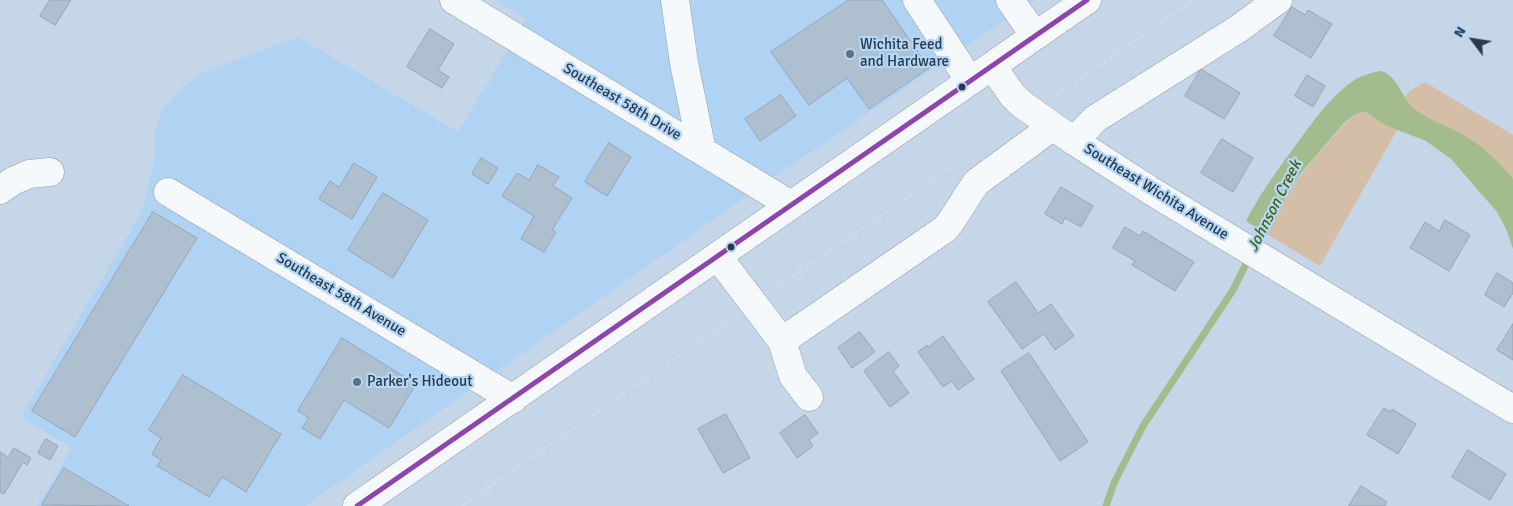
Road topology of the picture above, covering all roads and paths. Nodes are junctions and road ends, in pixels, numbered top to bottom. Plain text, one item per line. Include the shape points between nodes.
1 (454, 0) edge
2 (674, 0) edge
3 (917, 0) edge
4 (1010, 0) edge
5 (1087, 0) edge
6 (1193, 0) edge
7 (1278, 0) edge
8 (1035, 36) junction
9 (981, 74) junction
10 (1059, 122) junction
11 (702, 151) junction
12 (50, 172) dead end
13 (0, 190) edge
14 (168, 192) dead end
15 (791, 205) junction
16 (718, 257) junction
17 (782, 341) junction
18 (809, 397) dead end
19 (513, 399) junction
20 (1513, 410) edge
21 (357, 506) edge

1 - 11 street, Southeast 58th Drive
2 - 11 street
3 - 9 street, Southeast Wichita Avenue
4 - 8 street
5 - 8 street
6 - 10 path
7 - 10 street via 1238,29 1095,119
8 - 9 street
9 - 10 street, Southeast Wichita Avenue via 1017,100
9 - 15 street
10 - 17 street via 977,182 946,229
10 - 20 street, Southeast Wichita Avenue via 1148,189
11 - 15 street, Southeast 58th Drive
12 - 13 street via 29,174
14 - 19 street, Southeast 58th Avenue
15 - 16 street
16 - 17 street
16 - 19 street
17 - 18 street via 793,376
19 - 21 street

